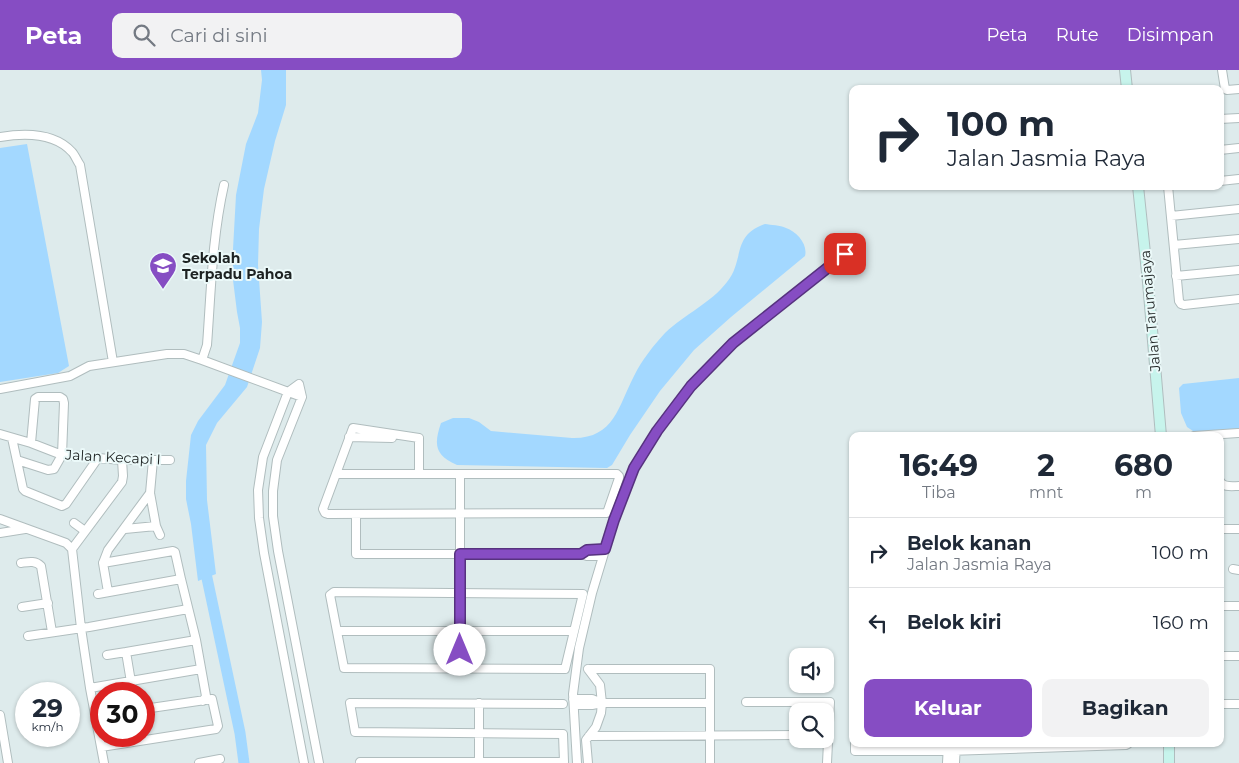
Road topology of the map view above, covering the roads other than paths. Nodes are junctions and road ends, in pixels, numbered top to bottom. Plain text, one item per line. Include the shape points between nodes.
1 (1125, 70) edge
2 (1222, 70) edge
3 (1127, 85) edge
4 (1239, 89) edge
5 (1239, 118) edge
6 (1224, 120) edge
7 (0, 137) edge
8 (1239, 148) edge
9 (1224, 150) edge
10 (1239, 179) edge
11 (1224, 181) edge
12 (224, 185) dead end
13 (1138, 190) edge
14 (1168, 190) edge
15 (1239, 209) edge
16 (1171, 216) junction
17 (1239, 239) edge
18 (1174, 246) junction
19 (845, 254) dead end
20 (1239, 270) edge
21 (1176, 276) junction
22 (1239, 299) edge
23 (202, 360) junction
24 (113, 362) junction
25 (0, 389) edge
26 (288, 392) junction
27 (1161, 432) edge
28 (1238, 433) edge
29 (0, 434) edge
30 (1224, 434) edge
31 (12, 438) junction
32 (349, 438) junction
33 (419, 438) junction
34 (31, 443) junction
35 (62, 455) junction
36 (98, 458) junction
37 (16, 460) junction
38 (122, 460) junction
39 (153, 460) junction
40 (170, 460) dead end
41 (336, 474) junction
42 (419, 474) junction
43 (460, 474) junction
44 (1224, 486) edge
45 (1239, 486) edge
46 (150, 493) junction
47 (460, 513) junction
48 (356, 514) junction
49 (0, 519) edge
50 (74, 523) dead end
51 (156, 526) junction
52 (1239, 528) edge
53 (26, 529) junction
54 (125, 529) junction
55 (1224, 529) edge
56 (85, 531) junction
57 (0, 533) edge
58 (160, 535) dead end
59 (72, 549) junction
60 (604, 552) junction
61 (460, 554) junction
62 (21, 563) dead end
63 (103, 563) junction
64 (182, 579) junction
65 (108, 592) junction
66 (460, 593) junction
67 (98, 594) dead end
68 (48, 603) junction
69 (1224, 606) edge
70 (1239, 606) edge
71 (22, 607) dead end
72 (188, 609) junction
73 (81, 628) junction
74 (337, 631) junction
75 (460, 631) junction
76 (574, 631) junction
77 (52, 632) junction
78 (28, 636) dead end
79 (196, 640) junction
80 (126, 652) junction
81 (107, 655) dead end
82 (1224, 656) edge
83 (1239, 656) edge
84 (460, 668) junction
85 (201, 669) junction
86 (131, 681) junction
87 (125, 682) edge
88 (90, 688) edge
89 (203, 701) junction
90 (573, 702) junction
91 (746, 702) dead end
92 (479, 703) junction
93 (602, 703) junction
94 (710, 703) junction
95 (830, 703) edge
96 (563, 704) dead end
97 (1224, 704) edge
98 (1239, 704) edge
99 (155, 708) edge
100 (0, 715) edge
101 (1, 729) edge
102 (479, 733) junction
103 (789, 735) edge
104 (589, 736) junction
105 (710, 736) junction
106 (155, 739) edge
107 (101, 747) edge
108 (855, 747) edge
109 (952, 747) edge
110 (1169, 747) edge
111 (827, 748) edge
112 (220, 759) dead end
113 (361, 762) edge
114 (479, 762) edge
115 (8, 763) edge
116 (104, 763) edge
117 (199, 763) edge
118 (304, 763) edge
119 (319, 763) edge
120 (577, 763) edge
121 (588, 763) edge
122 (710, 763) edge
123 (827, 763) edge
124 (947, 763) edge
125 (955, 763) edge
126 (1170, 763) edge

1 - 3 street
2 - 4 street via 1225,89
5 - 6 street
7 - 24 street via 35,134 57,141 72,152 80,165
8 - 9 street
10 - 11 street
12 - 23 street via 214,243 207,346
13 - 27 street, Jalan Tarumajaya
14 - 16 street
15 - 16 street
16 - 18 street
17 - 18 street
18 - 21 street
19 - 60 street via 733,343 691,386 634,468
20 - 21 street
21 - 22 street via 1181,304
23 - 24 street via 184,354 167,354
23 - 26 street
24 - 25 street via 89,366 70,376
26 - 118 street via 263,457 258,490 259,518
26 - 119 street via 299,384 302,397 277,460 273,516
28 - 30 street
29 - 31 street, Jalan Kecapi I
31 - 34 street, Jalan Kecapi I
31 - 37 street
32 - 33 street
32 - 33 street via 353,428
32 - 41 street
33 - 42 street
34 - 35 street, Jalan Kecapi I
34 - 35 street via 35,399 60,397 64,403
35 - 36 street, Jalan Kecapi I
35 - 37 street via 51,470
36 - 37 street via 62,506 25,491
36 - 38 street, Jalan Kecapi I
38 - 39 street, Jalan Kecapi I
38 - 56 street via 122,482
39 - 40 street, Jalan Kecapi I
39 - 46 street
41 - 42 street
41 - 48 street via 324,513
42 - 43 street
43 - 47 street
43 - 47 street via 619,476 607,513
44 - 45 street
46 - 51 street
46 - 54 street
47 - 48 street
47 - 61 street
48 - 61 street via 356,554
49 - 53 street
50 - 56 street
51 - 54 street
51 - 58 street
52 - 55 street
53 - 57 street
53 - 59 street via 66,543
54 - 63 street via 108,550
56 - 59 street
59 - 73 street
60 - 61 street
60 - 90 street via 579,648
61 - 66 street
62 - 68 street via 34,562 41,566
63 - 64 street via 173,551
63 - 65 street
64 - 65 street
64 - 72 street
65 - 67 street
66 - 74 street via 334,592 330,596
66 - 75 street
66 - 76 street via 583,594
68 - 71 street
68 - 77 street
69 - 70 street
72 - 73 street
72 - 79 street
73 - 77 street
73 - 88 street
74 - 75 street
74 - 84 street via 344,668
75 - 76 street
75 - 84 street
76 - 84 street via 565,669
77 - 78 street
79 - 80 street
79 - 85 street
80 - 81 street
80 - 86 street
82 - 83 street
85 - 86 street
85 - 89 street via 206,696
86 - 87 street
89 - 99 street
89 - 106 street via 212,700 216,729
90 - 93 street
90 - 120 street
91 - 95 street
92 - 96 street
92 - 102 street
92 - 102 street via 350,703 355,732
93 - 94 street
93 - 94 street via 600,685 588,669 710,669
93 - 104 street via 596,727
94 - 105 street
97 - 98 street
100 - 101 street
101 - 115 street
102 - 114 street
102 - 114 street via 563,734 564,762
103 - 105 street
104 - 105 street
104 - 121 street via 586,740
105 - 122 street
107 - 116 street
108 - 109 street via 854,752
109 - 124 street
109 - 125 street
110 - 126 street
111 - 123 street
112 - 117 street
113 - 114 street

